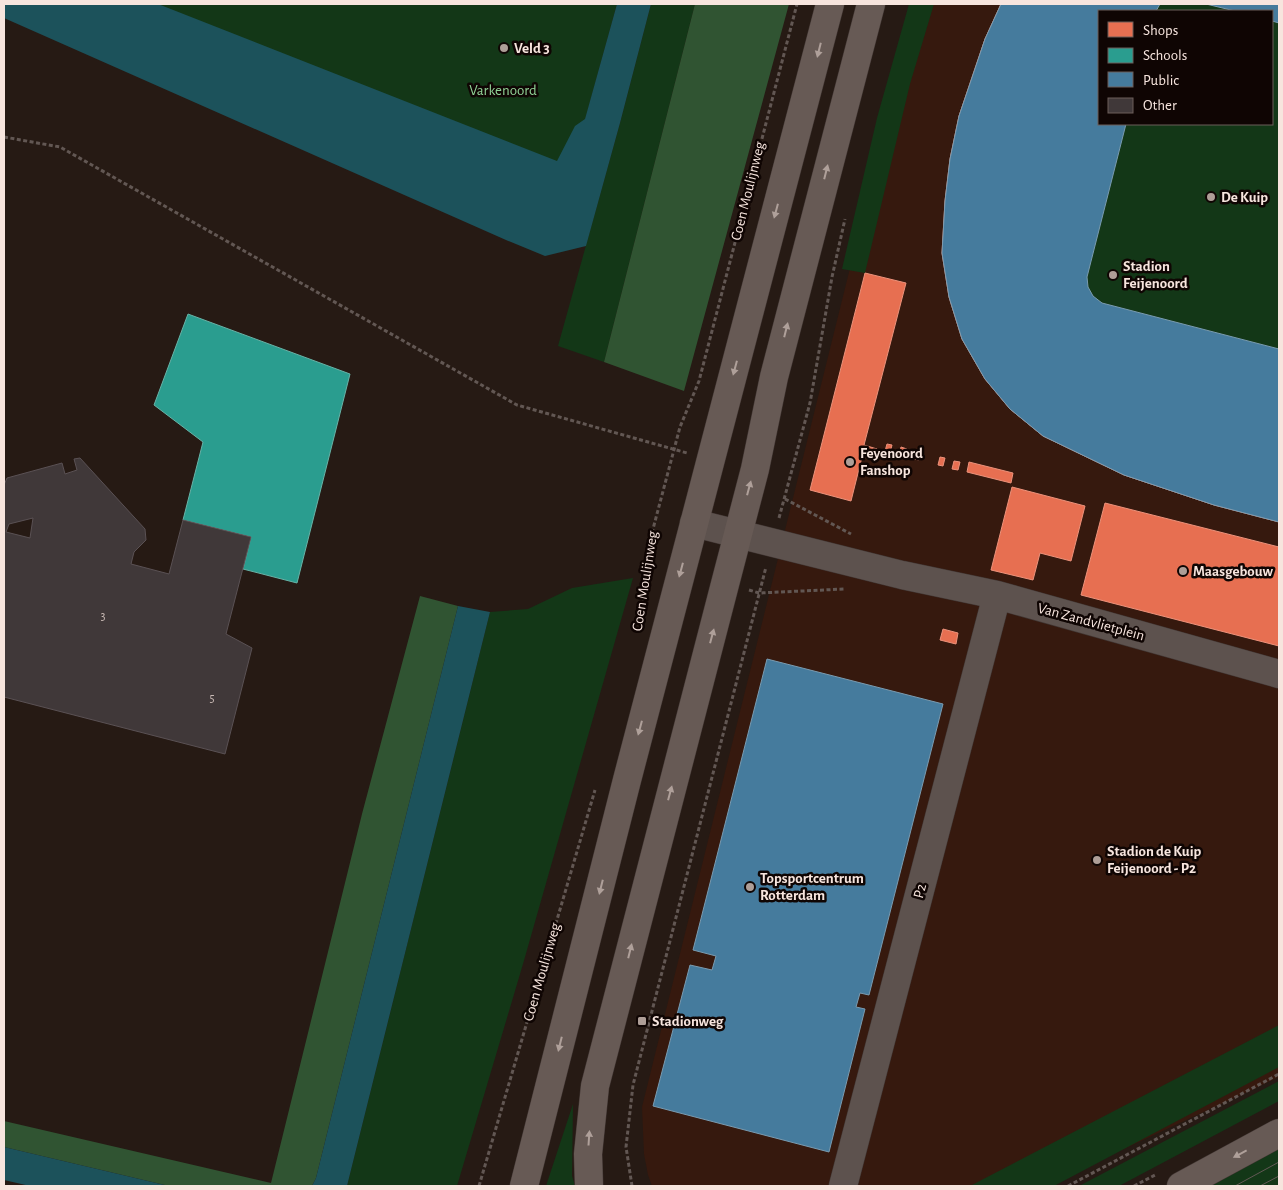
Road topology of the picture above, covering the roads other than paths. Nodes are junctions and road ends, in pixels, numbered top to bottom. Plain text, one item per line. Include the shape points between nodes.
1 (830, 4) edge
2 (871, 4) edge
3 (694, 523) junction
4 (737, 535) junction
5 (997, 596) junction
6 (1279, 674) edge
7 (1279, 1133) edge
8 (524, 1186) edge
9 (589, 1186) edge
10 (843, 1186) edge
11 (1181, 1186) edge

1 -> 3 main road, Coen Moulijnweg
4 -> 2 main road via 774,377
3 - 4 street, Van Zandvlietplein
3 -> 8 main road, Coen Moulijnweg
4 - 5 street, Van Zandvlietplein
9 -> 4 main road via 588,1154 595,1086
5 - 6 street, Van Zandvlietplein
5 - 10 street, P2
7 -> 11 main road

